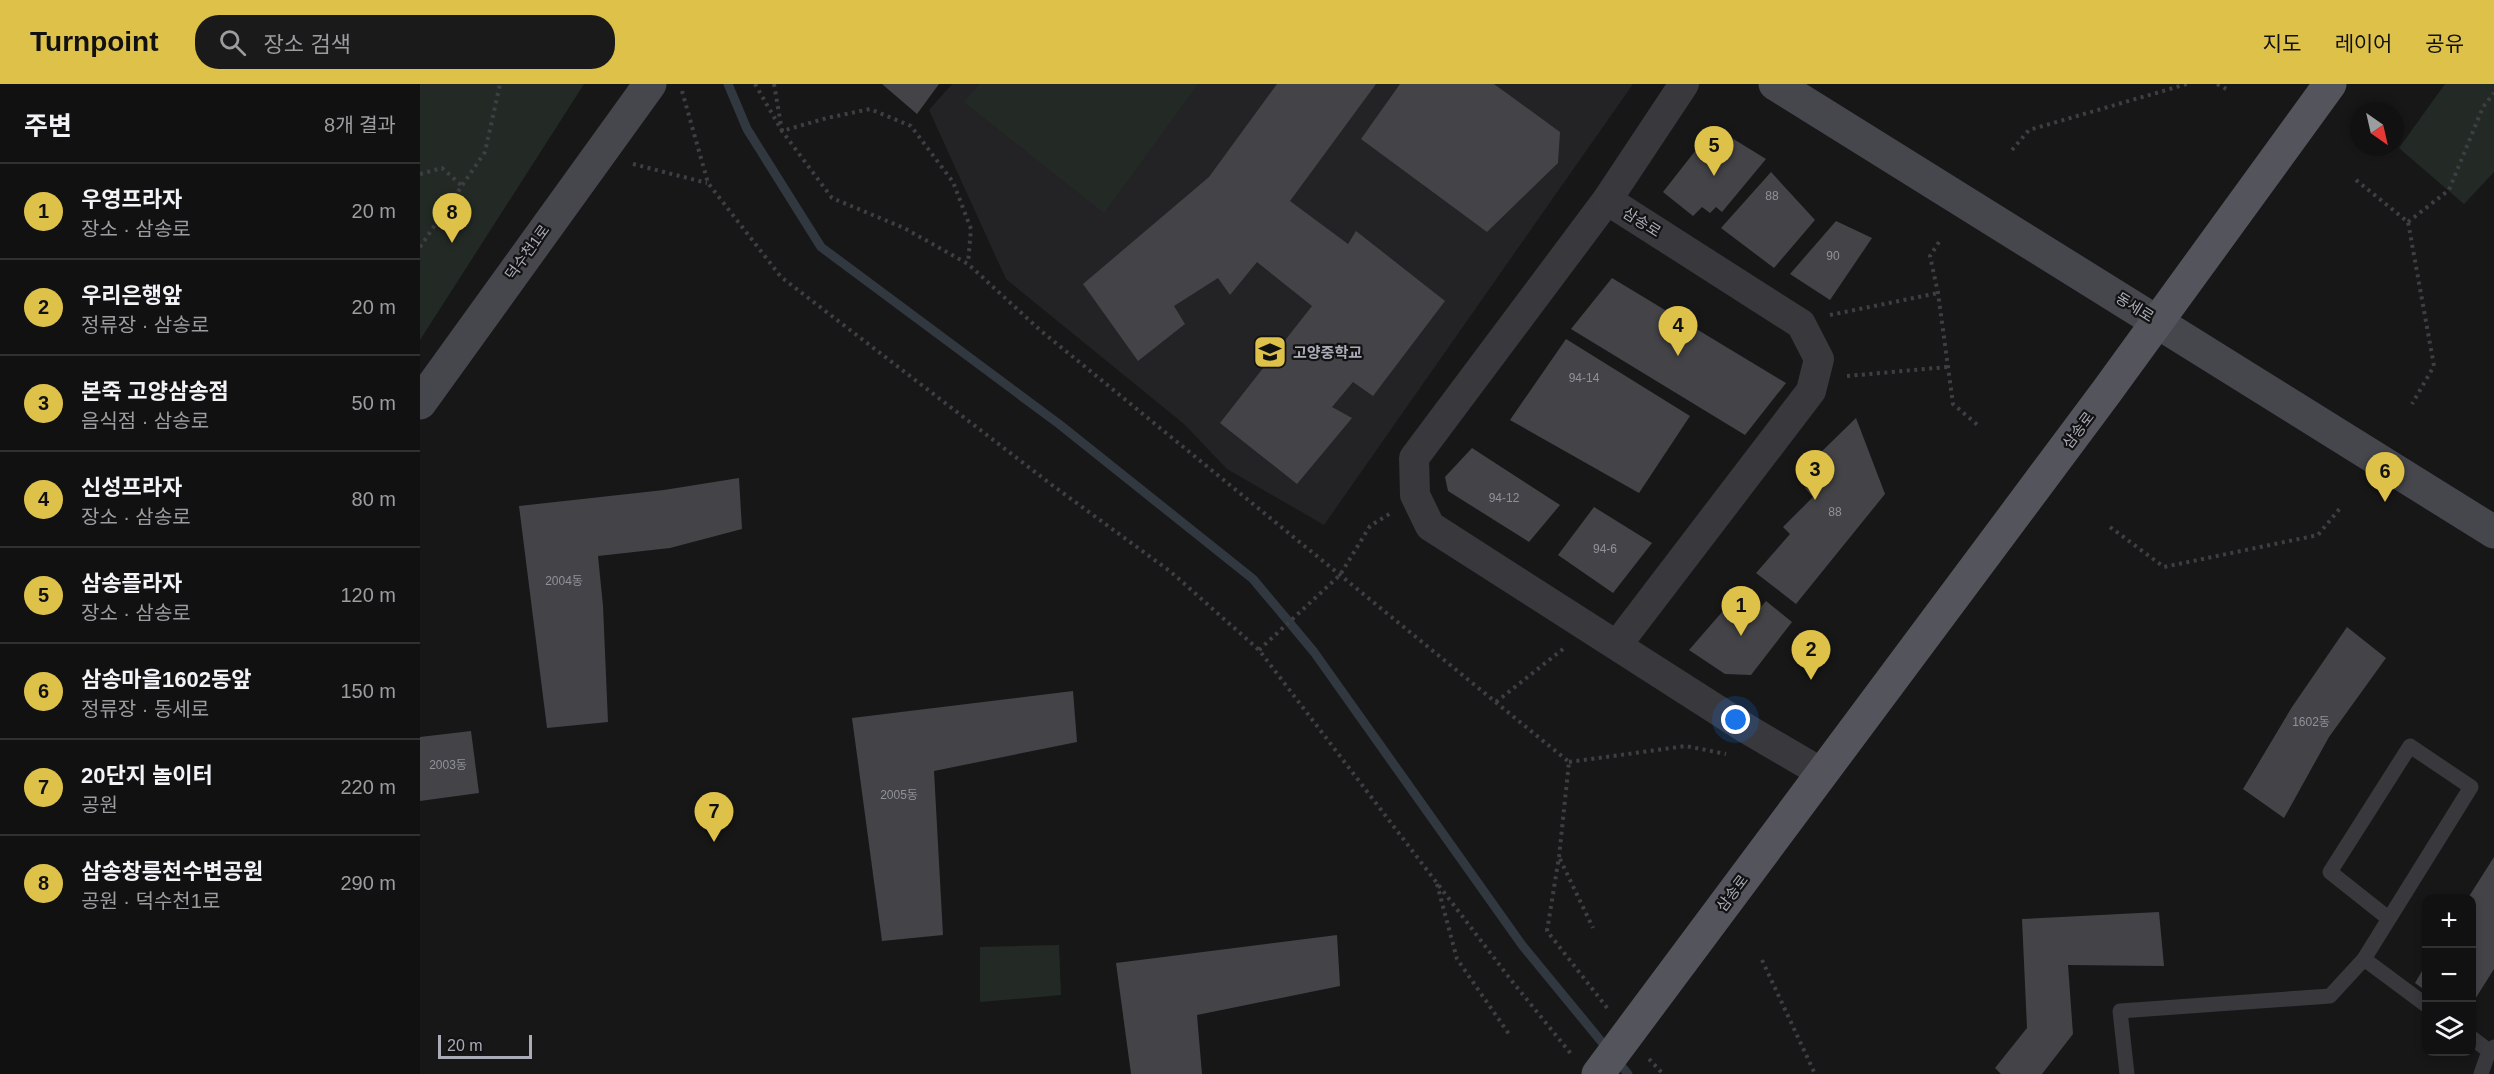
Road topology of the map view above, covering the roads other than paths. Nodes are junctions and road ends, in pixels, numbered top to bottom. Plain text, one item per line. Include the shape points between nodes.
1 (1684, 84) edge
2 (1775, 84) edge
3 (2330, 84) edge
4 (642, 93) edge
5 (1607, 200) junction
6 (2157, 321) junction
7 (420, 403) edge
8 (2494, 532) edge
9 (1617, 645) junction
10 (1822, 773) junction
11 (2388, 918) junction
12 (2364, 958) junction
13 (2423, 1002) edge
14 (2476, 1040) edge
15 (2492, 1049) edge
16 (1586, 1065) edge
17 (2127, 1074) edge
18 (2481, 1074) edge

1 - 5 street, 삼송로
2 - 6 main road, 동세로
3 - 6 main road, 삼송로
4 - 7 main road, 덕수천1로
5 - 9 street, 삼송로 via 1413,458 1415,495 1430,526
5 - 9 street, 삼송로 via 1801,324 1819,359 1811,392
6 - 8 main road, 동세로
6 - 10 main road, 삼송로
9 - 10 street, 삼송로
10 - 16 main road, 삼송로
11 - 11 lane via 2471,787 2410,746 2330,872
11 - 12 lane
12 - 13 lane
12 - 17 lane via 2330,996 2120,1011
14 - 15 lane
15 - 18 lane

